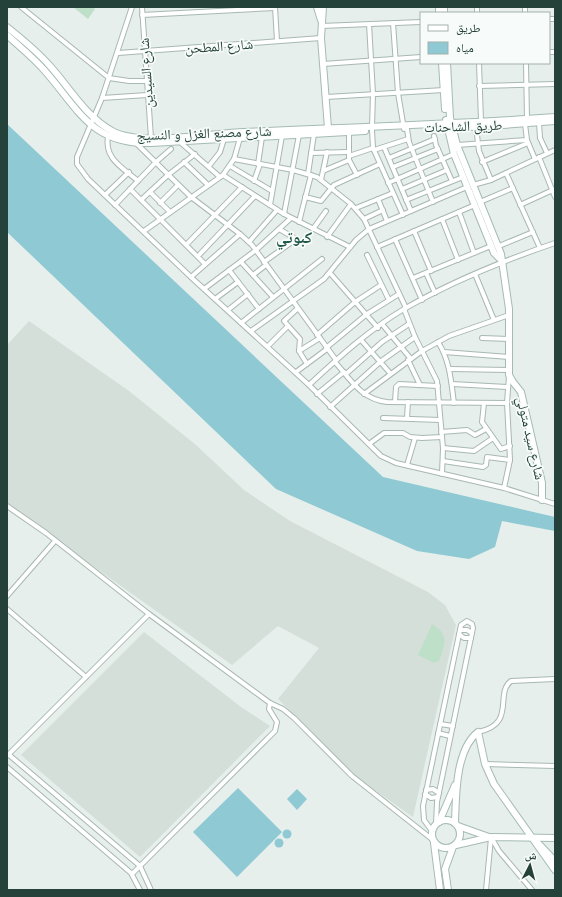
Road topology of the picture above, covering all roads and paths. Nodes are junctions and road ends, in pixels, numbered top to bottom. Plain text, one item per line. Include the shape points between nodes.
1 (20, 7) edge
2 (132, 7) edge
3 (142, 7) edge
4 (317, 7) edge
5 (323, 7) edge
6 (275, 8) edge
7 (142, 15) junction
8 (420, 22) edge
9 (321, 23) junction
10 (369, 24) junction
11 (393, 24) junction
12 (7, 27) edge
13 (7, 35) edge
14 (321, 38) junction
15 (277, 41) junction
16 (144, 51) junction
17 (118, 53) junction
18 (420, 58) edge
19 (396, 59) junction
20 (371, 61) junction
21 (323, 64) junction
22 (442, 64) edge
23 (447, 64) edge
24 (479, 64) edge
25 (526, 64) edge
26 (109, 78) junction
27 (146, 81) junction
28 (555, 84) edge
29 (526, 85) junction
30 (480, 86) junction
31 (444, 90) junction
32 (398, 93) junction
33 (373, 94) junction
34 (147, 95) junction
35 (326, 97) junction
36 (102, 98) junction
37 (555, 117) edge
38 (94, 118) junction
39 (480, 121) junction
40 (526, 121) junction
41 (555, 121) edge
42 (539, 123) junction
43 (91, 125) junction
44 (449, 125) junction
45 (476, 127) junction
46 (328, 128) junction
47 (372, 128) junction
48 (405, 128) junction
49 (349, 132) junction
50 (314, 134) junction
51 (299, 135) junction
52 (108, 136) junction
53 (282, 136) junction
54 (262, 137) junction
55 (151, 138) junction
56 (240, 138) junction
57 (224, 139) junction
58 (408, 139) junction
59 (180, 141) junction
60 (527, 142) junction
61 (137, 144) junction
62 (477, 144) junction
63 (457, 145) junction
64 (384, 147) junction
65 (171, 149) dead end
66 (374, 149) junction
67 (412, 149) junction
68 (438, 149) junction
69 (555, 150) edge
70 (327, 152) junction
71 (311, 153) junction
72 (195, 154) junction
73 (454, 154) junction
74 (547, 154) junction
75 (349, 156) junction
76 (389, 158) junction
77 (416, 158) junction
78 (537, 158) junction
79 (234, 159) junction
80 (442, 160) junction
81 (156, 162) junction
82 (184, 162) junction
83 (482, 162) junction
84 (259, 164) junction
85 (380, 164) junction
86 (209, 166) junction
87 (230, 166) junction
88 (277, 168) junction
89 (393, 168) junction
90 (420, 169) junction
91 (293, 170) junction
92 (447, 170) junction
93 (323, 171) junction
94 (129, 172) junction
95 (506, 172) junction
96 (168, 175) junction
97 (310, 175) junction
98 (356, 175) junction
99 (222, 176) junction
100 (463, 176) junction
101 (398, 179) junction
102 (321, 180) junction
103 (424, 180) junction
104 (491, 180) junction
105 (138, 181) junction
106 (254, 181) junction
107 (452, 181) junction
108 (388, 183) junction
109 (178, 185) junction
110 (208, 185) junction
111 (470, 186) junction
112 (242, 187) junction
113 (332, 187) junction
114 (513, 188) junction
115 (130, 189) junction
116 (402, 189) junction
117 (428, 190) junction
118 (554, 190) edge
119 (272, 191) junction
120 (150, 192) junction
121 (393, 193) junction
122 (105, 195) junction
123 (191, 196) junction
124 (255, 196) junction
125 (305, 197) junction
126 (555, 197) edge
127 (378, 199) junction
128 (141, 200) junction
129 (406, 200) junction
130 (433, 202) junction
131 (160, 203) junction
132 (351, 204) junction
133 (478, 204) junction
134 (115, 205) junction
135 (270, 205) junction
136 (520, 205) junction
137 (356, 208) junction
138 (277, 210) junction
139 (383, 210) junction
140 (326, 211) dead end
141 (411, 211) junction
142 (170, 212) junction
143 (459, 212) junction
144 (284, 214) junction
145 (403, 215) junction
146 (215, 216) junction
147 (292, 218) junction
148 (160, 219) junction
149 (364, 219) junction
150 (442, 219) junction
151 (387, 221) junction
152 (299, 222) junction
153 (228, 225) junction
154 (280, 229) junction
155 (312, 229) junction
156 (369, 229) junction
157 (144, 231) junction
158 (414, 231) junction
159 (533, 232) junction
160 (240, 234) junction
161 (327, 237) junction
162 (296, 239) junction
163 (395, 239) junction
164 (249, 242) junction
165 (303, 243) dead end
166 (555, 243) edge
167 (187, 244) junction
168 (491, 246) junction
169 (498, 246) junction
170 (350, 247) junction
171 (377, 247) junction
172 (540, 248) junction
173 (256, 250) junction
174 (474, 252) junction
175 (200, 254) dead end
176 (368, 255) dead end
177 (322, 259) dead end
178 (458, 260) junction
179 (502, 261) junction
180 (241, 262) junction
181 (265, 263) junction
182 (205, 264) junction
183 (229, 270) junction
184 (429, 272) junction
185 (330, 273) junction
186 (475, 274) junction
187 (253, 275) junction
188 (191, 277) junction
189 (413, 278) junction
190 (238, 282) junction
191 (381, 285) junction
192 (204, 289) junction
193 (284, 289) junction
194 (435, 293) junction
195 (248, 294) junction
196 (399, 294) junction
197 (273, 297) junction
198 (216, 299) junction
199 (389, 300) junction
200 (422, 300) junction
201 (292, 301) junction
202 (355, 302) junction
203 (259, 309) junction
204 (297, 309) junction
205 (405, 309) junction
206 (228, 310) junction
207 (367, 314) junction
208 (509, 315) junction
209 (494, 320) junction
210 (241, 323) junction
211 (382, 324) junction
212 (409, 324) junction
213 (288, 326) junction
214 (378, 328) junction
215 (251, 331) junction
216 (391, 335) junction
217 (318, 337) junction
218 (415, 337) junction
219 (482, 338) dead end
220 (509, 339) junction
221 (361, 340) junction
222 (438, 342) junction
223 (268, 346) junction
224 (401, 346) junction
225 (327, 348) junction
226 (299, 351) junction
227 (371, 351) junction
228 (422, 351) junction
229 (444, 352) junction
230 (508, 357) junction
231 (409, 360) junction
232 (335, 361) junction
233 (380, 362) junction
234 (307, 364) junction
235 (450, 369) junction
236 (296, 372) junction
237 (509, 372) junction
238 (345, 373) junction
239 (390, 373) junction
240 (452, 384) junction
241 (309, 385) junction
242 (356, 385) junction
243 (420, 385) junction
244 (438, 386) junction
245 (507, 387) junction
246 (317, 394) junction
247 (364, 394) junction
248 (395, 402) junction
249 (408, 402) junction
250 (440, 403) junction
251 (454, 403) junction
252 (484, 403) junction
253 (507, 403) junction
254 (330, 406) junction
255 (383, 418) dead end
256 (407, 418) junction
257 (440, 420) junction
258 (486, 429) junction
259 (441, 435) junction
260 (415, 438) junction
261 (493, 438) junction
262 (369, 444) junction
263 (510, 446) junction
264 (443, 448) junction
265 (510, 460) junction
266 (443, 461) junction
267 (407, 466) junction
268 (442, 474) junction
269 (504, 488) junction
270 (542, 500) junction
271 (555, 504) edge
272 (7, 506) edge
273 (55, 540) junction
274 (7, 596) edge
275 (7, 609) edge
276 (149, 614) junction
277 (460, 632) junction
278 (472, 633) junction
279 (471, 638) junction
280 (86, 677) junction
281 (555, 679) edge
282 (270, 703) junction
283 (440, 724) junction
284 (453, 726) junction
285 (478, 732) junction
286 (438, 733) junction
287 (450, 736) junction
288 (8, 755) edge
289 (485, 764) junction
290 (555, 766) edge
291 (7, 767) edge
292 (457, 780) junction
293 (426, 792) junction
294 (438, 795) junction
295 (438, 822) junction
296 (456, 824) junction
297 (432, 831) junction
298 (531, 837) junction
299 (491, 838) junction
300 (555, 838) edge
301 (433, 842) junction
302 (455, 846) junction
303 (555, 861) edge
304 (140, 866) junction
305 (555, 870) edge
306 (132, 874) junction
307 (140, 890) edge
308 (151, 890) edge
309 (440, 890) edge
310 (448, 890) edge
311 (486, 890) edge
312 (532, 890) edge

1 - 26 street
2 - 17 street, شارع السيدين
3 - 7 street, شارع السيدين
4 - 9 street
5 - 9 street
6 - 7 street
6 - 15 street
7 - 16 street, شارع السيدين
8 - 11 street
9 - 10 street
9 - 14 street
10 - 11 street
10 - 20 street
11 - 19 street
12 - 38 street, شارع مصنع الغزل و النسيج via 43,58
13 - 43 street, شارع مصنع الغزل و النسيج via 46,71
14 - 15 street, شارع المطحن
14 - 21 street
15 - 16 street, شارع المطحن
16 - 17 street, شارع المطحن
16 - 27 street, شارع السيدين
17 - 26 street, شارع السيدين
18 - 19 street
19 - 20 street
19 - 32 street
20 - 21 street
20 - 33 street
21 - 35 street
22 - 31 street
23 - 44 street
24 - 30 street
25 - 29 street
26 - 27 street
26 - 36 street, شارع السيدين
27 - 34 street, شارع السيدين
28 - 29 street
29 - 30 street
29 - 40 street
30 - 39 street
31 - 32 street
31 - 44 street
32 - 33 street
32 - 48 street
33 - 35 street
33 - 47 street
34 - 36 street
34 - 55 street, شارع السيدين
35 - 46 street
36 - 38 street, شارع السيدين
37 - 40 street, طريق الشاحنات
38 - 43 street, شارع السيدين
38 - 55 street, شارع مصنع الغزل و النسيج via 115,132
39 - 40 street, طريق الشاحنات
39 - 44 street, طريق الشاحنات
40 - 42 street, طريق الشاحنات
40 - 45 street, طريق الشاحنات
40 - 60 street
41 - 42 street, طريق الشاحنات
42 - 74 street via 540,138
43 - 52 street, شارع مصنع الغزل و النسيج
43 - 122 street, شارع السيدين via 78,153 77,164
44 - 45 street, طريق الشاحنات
44 - 48 street, طريق الشاحنات
44 - 63 street
44 - 73 street
45 - 62 street
46 - 47 street, شارع مصنع الغزل و النسيج
46 - 55 street, شارع مصنع الغزل و النسيج
47 - 48 street, طريق الشاحنات
47 - 49 street, شارع مصنع الغزل و النسيج
47 - 66 street
48 - 58 street
49 - 50 street, شارع مصنع الغزل و النسيج
49 - 75 street
50 - 51 street, شارع مصنع الغزل و النسيج
50 - 71 street
51 - 53 street, شارع مصنع الغزل و النسيج
51 - 91 street
52 - 61 street, شارع مصنع الغزل و النسيج
52 - 94 street via 108,154
53 - 54 street, شارع مصنع الغزل و النسيج
53 - 88 street
54 - 56 street, شارع مصنع الغزل و النسيج
54 - 84 street
56 - 57 street, شارع مصنع الغزل و النسيج
56 - 79 street
57 - 59 street, شارع مصنع الغزل و النسيج
57 - 86 street via 220,152
58 - 64 street
58 - 67 street
59 - 61 street, شارع مصنع الغزل و النسيج
59 - 72 street
60 - 62 street
60 - 78 street
60 - 83 street
61 - 81 street
62 - 63 street
62 - 83 street
63 - 111 street
64 - 66 street
64 - 76 street
65 - 81 street
66 - 75 street
66 - 85 street
67 - 68 street via 435,138
67 - 76 street
67 - 77 street
68 - 77 street
68 - 80 street
69 - 74 street
70 - 71 street
70 - 75 street
70 - 93 street
71 - 97 street
72 - 82 street
72 - 86 street
73 - 80 street
73 - 100 street
74 - 78 street
75 - 93 street
75 - 98 street
76 - 89 street
77 - 89 street
77 - 90 street
78 - 95 street
78 - 118 street
79 - 84 street
79 - 87 street
80 - 90 street
80 - 92 street
81 - 96 street
81 - 105 street
82 - 96 street
82 - 110 street
83 - 104 street
84 - 88 street
84 - 106 street
85 - 98 street
85 - 108 street
86 - 99 street
87 - 99 street
87 - 106 street
88 - 91 street
88 - 119 street
89 - 101 street
90 - 101 street
90 - 103 street
91 - 97 street
91 - 144 street
92 - 103 street
92 - 107 street
93 - 102 street
94 - 105 street
94 - 122 street
95 - 104 street
95 - 114 street
96 - 109 street
96 - 120 street
97 - 102 street
97 - 125 street
98 - 113 street
99 - 110 street
99 - 112 street
100 - 107 street
100 - 111 street
101 - 108 street
101 - 116 street
102 - 113 street
103 - 116 street
103 - 117 street
104 - 111 street
105 - 115 street
106 - 119 street
107 - 117 street
108 - 121 street
109 - 123 street
109 - 131 street
110 - 123 street
111 - 130 street
111 - 133 street
112 - 124 street
112 - 146 street
113 - 125 street via 321,201
113 - 132 street
114 - 133 street
114 - 136 street
115 - 128 street
115 - 134 street
116 - 129 street
117 - 129 street
117 - 130 street
118 - 126 street
118 - 136 street
119 - 135 street
120 - 128 street
120 - 131 street
121 - 127 street
121 - 145 street
122 - 134 street
123 - 142 street
123 - 146 street
124 - 135 street
124 - 153 street
125 - 152 street
127 - 137 street
127 - 139 street
128 - 148 street
129 - 141 street
130 - 141 street
131 - 142 street
132 - 137 street
132 - 161 street
133 - 143 street
133 - 168 street
133 - 169 street
134 - 157 street
135 - 138 street
136 - 159 street
137 - 149 street
138 - 144 street
138 - 164 street
139 - 149 street
139 - 151 street
140 - 155 street
141 - 145 street
142 - 148 street
143 - 150 street
143 - 174 street
144 - 147 street
145 - 151 street
146 - 153 street
146 - 167 street
147 - 152 street
147 - 154 street
148 - 157 street
148 - 167 street
149 - 156 street
150 - 158 street
150 - 178 street
151 - 156 street
152 - 155 street
153 - 160 street
153 - 175 street
154 - 162 street
154 - 173 street
155 - 161 street
156 - 170 street
156 - 171 street
157 - 188 street
158 - 163 street
158 - 184 street
159 - 169 street
159 - 172 street
160 - 164 street
160 - 182 street
161 - 170 street
162 - 165 street
162 - 181 street
163 - 171 street
163 - 189 street
164 - 173 street
166 - 172 street
167 - 182 street
168 - 174 street
168 - 179 street
169 - 179 street
170 - 185 street
171 - 196 street
172 - 179 street
173 - 180 street
173 - 181 street
174 - 178 street
176 - 191 street
177 - 193 street
178 - 184 street
179 - 186 street
179 - 208 street
180 - 183 street
180 - 187 street
181 - 187 street
181 - 193 street
182 - 188 street
183 - 190 street
183 - 192 street
184 - 189 street
184 - 194 street
185 - 201 street
185 - 202 street
186 - 194 street
186 - 209 street
187 - 197 street
188 - 192 street
189 - 200 street
190 - 195 street
190 - 198 street
191 - 199 street
191 - 202 street
192 - 198 street
193 - 197 street
193 - 201 street
194 - 200 street
195 - 203 street
195 - 206 street
196 - 199 street
196 - 205 street
197 - 203 street
198 - 206 street
199 - 207 street
200 - 205 street
201 - 204 street
201 - 215 street
202 - 207 street
202 - 217 street
203 - 210 street
204 - 213 street via 284,319
204 - 217 street
205 - 211 street
205 - 212 street
206 - 210 street
207 - 214 street
207 - 225 street
208 - 209 street
208 - 220 street
209 - 222 street
210 - 215 street
211 - 214 street
211 - 216 street
212 - 216 street
212 - 218 street
213 - 223 street
213 - 226 street via 300,338
214 - 221 street
215 - 223 street
216 - 224 street
216 - 227 street
217 - 225 street
217 - 226 street
218 - 224 street
218 - 228 street
219 - 220 street
220 - 230 street
221 - 227 street
221 - 232 street
222 - 228 street
222 - 229 street
223 - 236 street
224 - 231 street
224 - 233 street
225 - 232 street
225 - 234 street
226 - 234 street
227 - 233 street
227 - 238 street
228 - 231 street
228 - 244 street via 434,372
229 - 230 street
229 - 235 street
230 - 237 street
231 - 239 street
231 - 243 street
232 - 238 street
232 - 241 street
233 - 239 street
233 - 242 street
234 - 236 street
235 - 237 street
235 - 240 street
236 - 241 street
237 - 245 street
237 - 270 street, شارع سيد متولي via 512,382 521,392 542,486
238 - 242 street
238 - 246 street
239 - 247 street
240 - 245 street
240 - 251 street
241 - 246 street
242 - 247 street
242 - 254 street
243 - 244 street
243 - 248 street via 398,385
244 - 250 street
245 - 253 street
246 - 254 street
247 - 248 street via 374,400
248 - 249 street
249 - 250 street
249 - 256 street
250 - 251 street
250 - 257 street
251 - 252 street
252 - 253 street
252 - 258 street via 481,420
253 - 263 street
254 - 262 street
255 - 256 street
256 - 257 street
257 - 259 street
258 - 259 street via 475,435 468,430
258 - 261 street
259 - 260 street
259 - 264 street
260 - 262 street via 403,433 384,433
260 - 267 street
261 - 263 street via 502,449
261 - 264 street via 474,451
262 - 267 street via 384,458
263 - 265 street
264 - 266 street
265 - 266 street via 487,457 483,467
265 - 269 street
266 - 268 street
267 - 268 street
268 - 269 street
269 - 270 street
270 - 271 street
272 - 273 street
273 - 274 street
273 - 276 street
275 - 280 street
276 - 280 street
276 - 282 street
277 - 278 street via 466,630
277 - 278 street via 462,623 467,621 473,626
277 - 279 street via 464,638
277 - 283 street
278 - 279 street
279 - 284 street
280 - 288 street
281 - 285 street via 511,681 506,687 499,721 488,730
282 - 301 street via 294,718 352,776
282 - 304 street via 269,709 277,722 275,731
283 - 284 street
283 - 286 street
284 - 287 street
285 - 289 street
285 - 292 street via 470,740
286 - 287 street
286 - 293 street
287 - 294 street
288 - 304 street
289 - 290 street
289 - 298 street via 497,790
291 - 306 street
292 - 295 street
292 - 296 street
293 - 294 street via 431,798
293 - 294 street via 433,789
293 - 297 street via 423,815
294 - 295 street via 435,813
295 - 296 street via 447,820
295 - 297 street
296 - 299 street
296 - 302 street via 460,834
297 - 301 street
298 - 299 street
298 - 300 street
298 - 303 street
298 - 305 street
299 - 302 street
299 - 311 street
299 - 312 street
301 - 302 street via 441,848
301 - 309 street
302 - 310 street via 445,869
304 - 306 street
304 - 308 street
306 - 307 street

